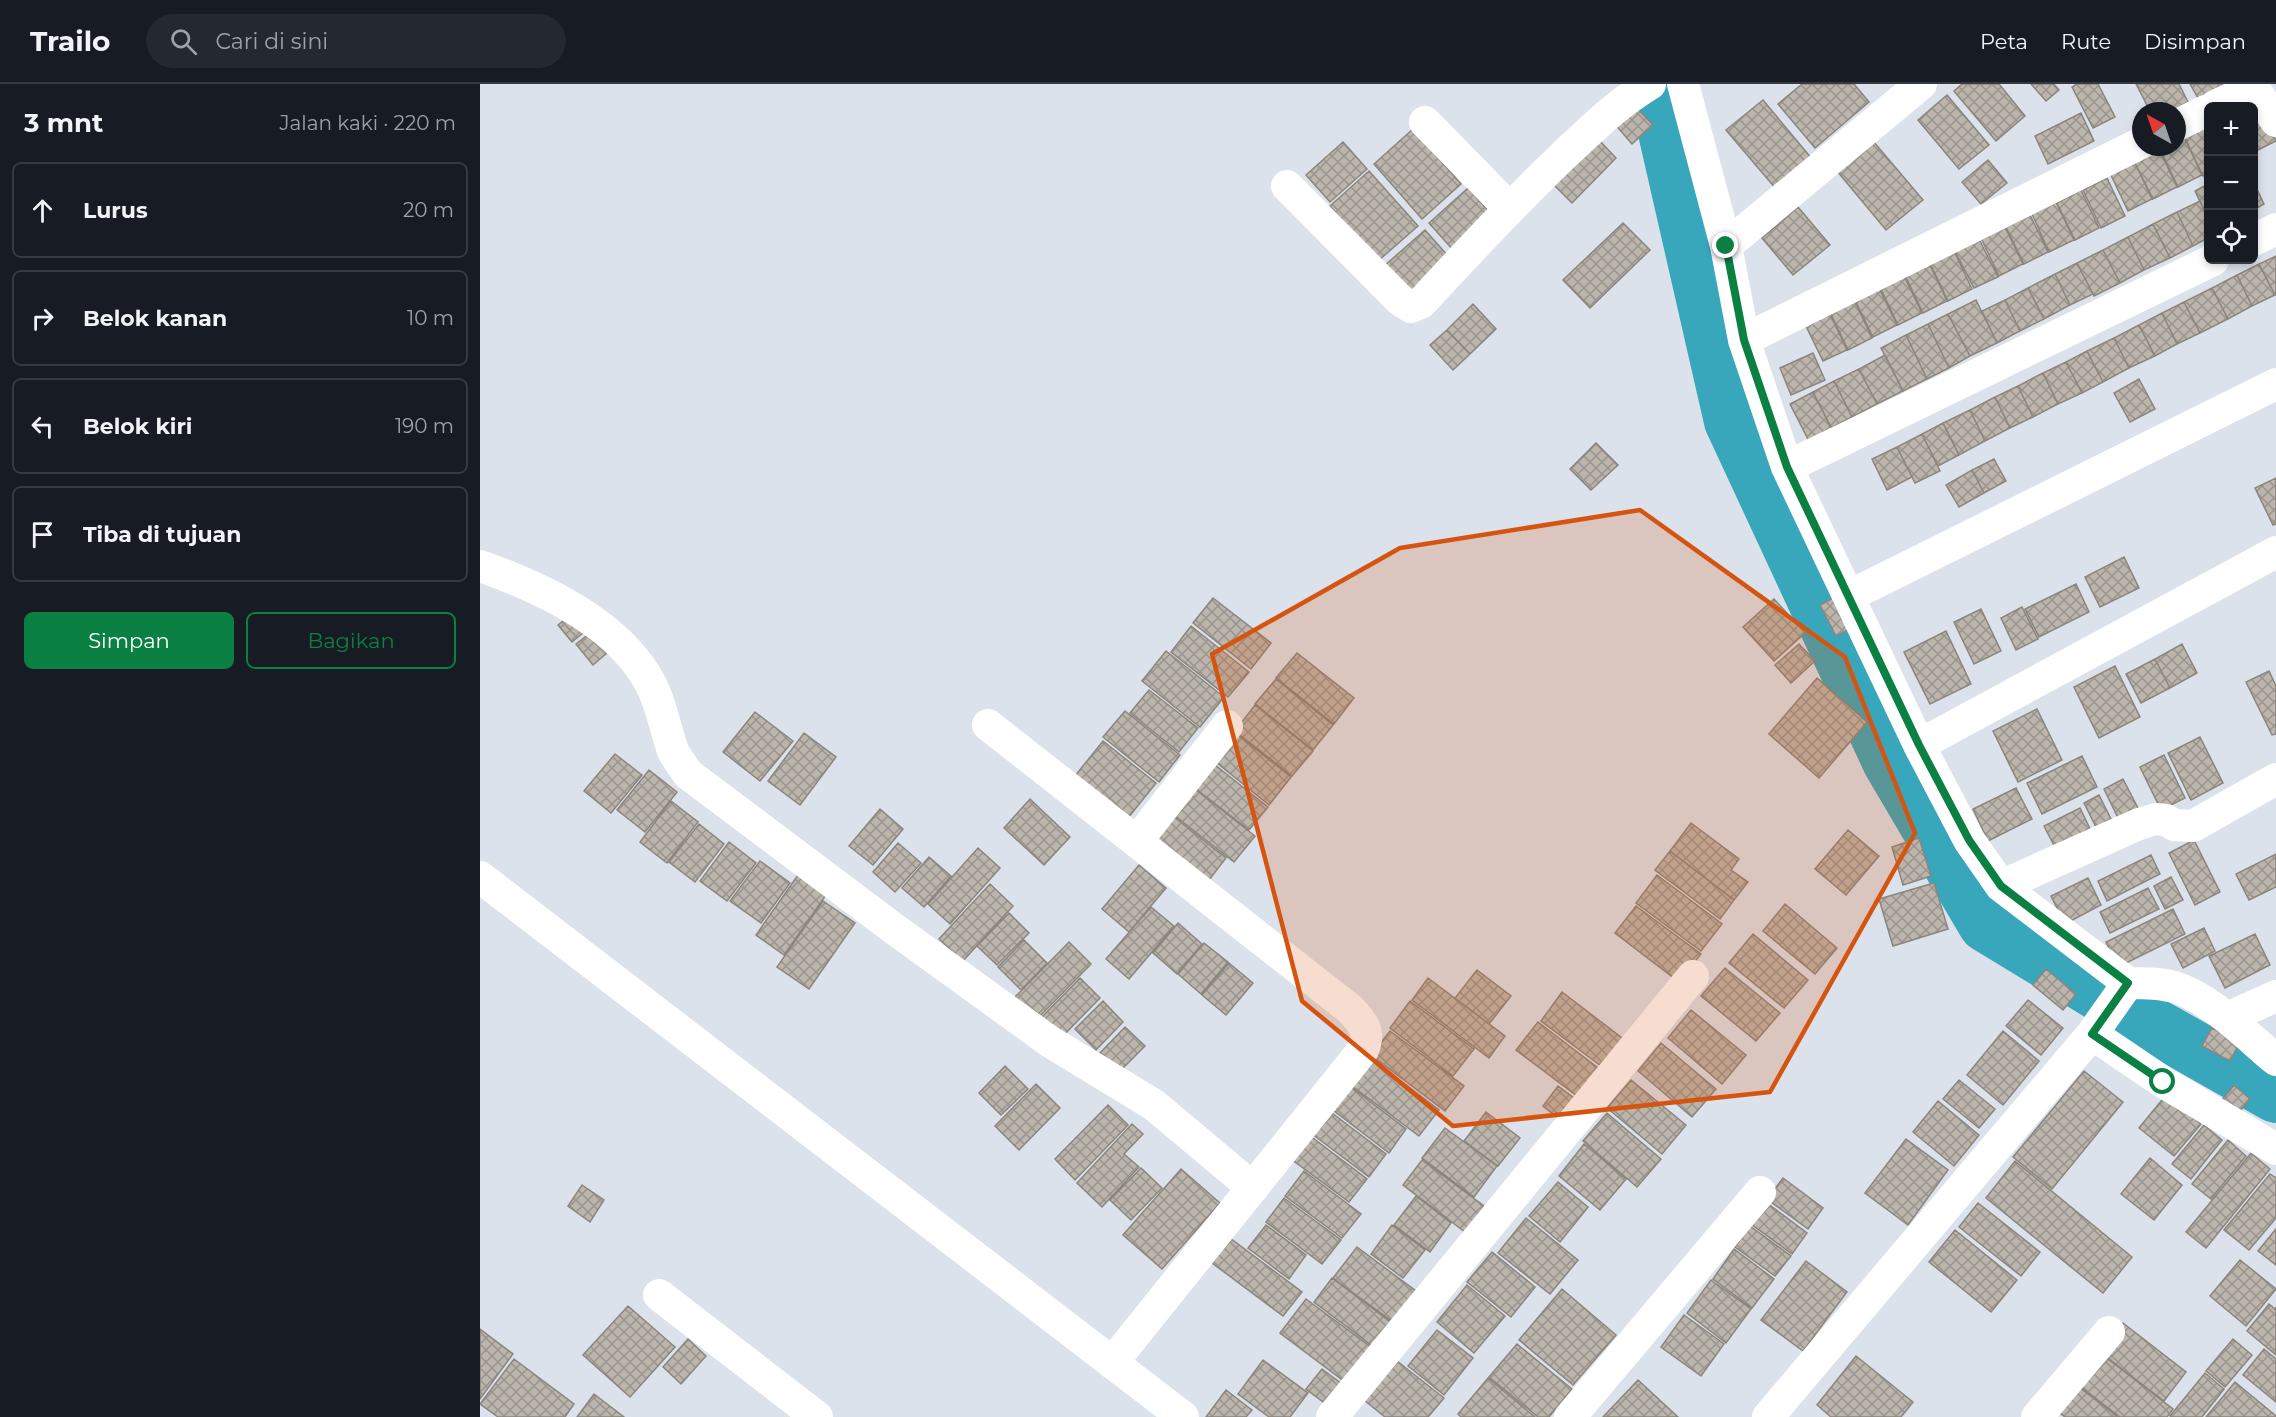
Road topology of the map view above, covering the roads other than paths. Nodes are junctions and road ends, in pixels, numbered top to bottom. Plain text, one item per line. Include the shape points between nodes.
1 (1683, 84) edge
2 (1921, 84) edge
3 (2252, 86) edge
4 (1642, 89) edge
5 (2222, 102) edge
6 (2204, 112) edge
7 (2186, 121) edge
8 (2276, 121) edge
9 (1425, 122) dead end
10 (2132, 147) edge
11 (1287, 186) dead end
12 (1509, 208) junction
13 (2276, 229) edge
14 (2258, 238) edge
15 (1726, 246) junction
16 (2205, 264) edge
17 (1744, 340) junction
18 (2276, 384) edge
19 (1787, 467) junction
20 (2276, 552) edge
21 (480, 566) edge
22 (1849, 596) junction
23 (988, 725) dead end
24 (1227, 726) dead end
25 (1919, 745) junction
26 (2276, 779) edge
27 (1137, 842) junction
28 (480, 877) edge
29 (2001, 886) junction
30 (1693, 976) dead end
31 (2125, 987) junction
32 (2276, 996) edge
33 (2227, 1018) junction
34 (2097, 1028) junction
35 (2276, 1060) edge
36 (2276, 1149) edge
37 (1253, 1188) junction
38 (1760, 1192) dead end
39 (659, 1294) dead end
40 (2109, 1332) dead end
41 (1112, 1363) junction
42 (818, 1417) edge
43 (1183, 1417) edge
44 (1332, 1417) edge
45 (1570, 1417) edge
46 (1768, 1417) edge
47 (2037, 1417) edge

1 - 15 street
2 - 15 street
3 - 5 street
3 - 8 street
4 - 12 street via 1600,121
6 - 7 street
9 - 12 street
10 - 17 street
11 - 12 street via 1412,308
13 - 14 street
15 - 17 street
16 - 19 street
17 - 19 street
18 - 22 street
19 - 22 street
20 - 25 street
21 - 37 street via 513,577 581,613 617,640 650,681 674,753 688,774 1040,1035 1154,1105
22 - 25 street
23 - 27 street
24 - 27 street
25 - 29 street via 1969,840
26 - 29 street via 2193,826 2156,819 2139,824
27 - 37 street via 1350,1009 1366,1031 1363,1050
28 - 41 street
29 - 31 street
30 - 44 street
31 - 33 street via 2174,987
31 - 34 street
32 - 33 street
33 - 35 street
34 - 36 street via 2163,1082
34 - 46 street
37 - 41 street
38 - 45 street
39 - 42 street
40 - 47 street
41 - 43 street

